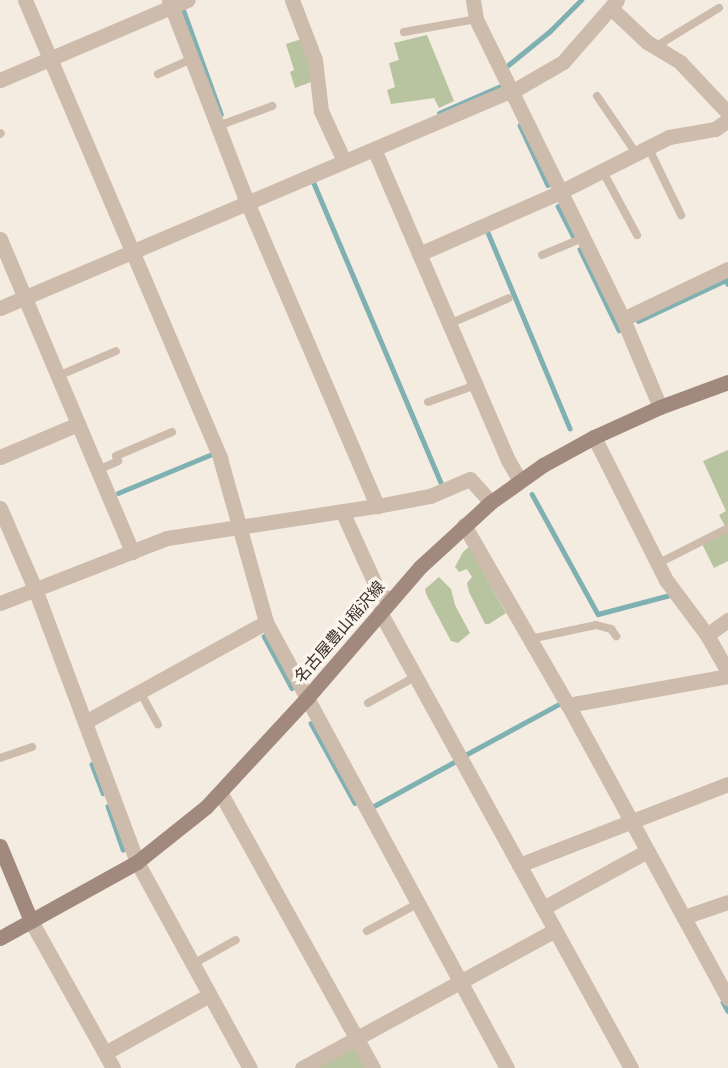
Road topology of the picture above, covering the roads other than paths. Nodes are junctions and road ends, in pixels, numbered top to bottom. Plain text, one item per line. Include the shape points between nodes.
1 (25, 0) edge
2 (292, 0) edge
3 (473, 0) edge
4 (178, 3) edge
5 (613, 3) edge
6 (719, 8) dead end
7 (476, 19) junction
8 (404, 32) dead end
9 (655, 47) junction
10 (50, 59) junction
11 (192, 59) junction
12 (158, 74) dead end
13 (0, 80) edge
14 (513, 91) junction
15 (597, 96) dead end
16 (272, 106) dead end
17 (728, 113) edge
18 (728, 120) edge
19 (218, 126) junction
20 (374, 149) junction
21 (642, 150) junction
22 (342, 157) junction
23 (603, 170) junction
24 (560, 192) junction
25 (247, 202) junction
26 (681, 215) dead end
27 (638, 235) dead end
28 (583, 238) junction
29 (0, 239) edge
30 (132, 251) junction
31 (419, 254) junction
32 (542, 255) dead end
33 (728, 269) edge
34 (25, 297) junction
35 (509, 298) dead end
36 (0, 308) edge
37 (623, 319) junction
38 (449, 324) junction
39 (116, 351) dead end
40 (58, 376) junction
41 (476, 385) junction
42 (727, 386) edge
43 (428, 402) dead end
44 (660, 407) junction
45 (78, 424) junction
46 (172, 432) dead end
47 (594, 436) junction
48 (0, 457) edge
49 (98, 470) junction
50 (520, 481) junction
51 (491, 502) junction
52 (377, 506) junction
53 (0, 508) edge
54 (342, 511) junction
55 (241, 525) junction
56 (464, 525) junction
57 (728, 528) edge
58 (132, 552) junction
59 (657, 564) junction
60 (35, 589) junction
61 (0, 603) edge
62 (385, 607) junction
63 (728, 620) edge
64 (266, 622) junction
65 (707, 635) junction
66 (616, 636) dead end
67 (530, 639) junction
68 (728, 674) edge
69 (415, 676) junction
70 (140, 692) junction
71 (306, 699) junction
72 (368, 703) dead end
73 (568, 705) junction
74 (85, 722) junction
75 (158, 724) dead end
76 (32, 747) dead end
77 (0, 758) edge
78 (728, 784) edge
79 (220, 792) junction
80 (631, 821) junction
81 (0, 846) edge
82 (647, 851) junction
83 (137, 862) junction
84 (519, 865) junction
85 (728, 902) edge
86 (417, 904) junction
87 (543, 909) junction
88 (684, 917) junction
89 (31, 921) junction
90 (555, 930) junction
91 (367, 931) dead end
92 (0, 938) edge
93 (236, 940) dead end
94 (192, 965) junction
95 (460, 982) junction
96 (209, 995) junction
97 (728, 998) edge
98 (357, 1038) junction
99 (105, 1053) junction
100 (113, 1068) edge
101 (250, 1068) edge
102 (302, 1068) edge
103 (373, 1068) edge
104 (507, 1068) edge
105 (631, 1068) edge

1 - 10 street
2 - 22 street via 315,60 321,111
3 - 7 street
4 - 10 street
4 - 11 street
5 - 9 street
5 - 14 street via 563,62
6 - 9 lane
7 - 8 lane
7 - 14 street
9 - 17 street via 680,62
10 - 13 street
10 - 30 street
11 - 12 lane
11 - 19 street
14 - 20 street
14 - 24 street
15 - 21 lane
16 - 19 lane
18 - 21 street via 715,129 669,136
19 - 25 street
20 - 22 street
20 - 31 street
21 - 23 street
21 - 26 lane
22 - 25 street
23 - 24 street
23 - 27 lane
24 - 28 street
24 - 31 street
25 - 30 street
25 - 52 street
28 - 32 lane
28 - 37 street
29 - 34 street
30 - 34 street
30 - 55 street via 220,458
31 - 38 street
33 - 37 street
34 - 36 street
34 - 40 street
35 - 38 lane
37 - 44 street
38 - 41 street
39 - 40 lane
40 - 45 street
41 - 43 lane
41 - 50 street
42 - 44 main road, 名古屋豊山稲沢線
44 - 47 main road, 名古屋豊山稲沢線
45 - 48 street
45 - 49 street
46 - 49 lane via 116,456 118,461
47 - 50 main road, 名古屋豊山稲沢線
47 - 59 street
49 - 58 street
50 - 51 main road, 名古屋豊山稲沢線
51 - 52 street via 470,480 430,496
51 - 56 main road, 名古屋豊山稲沢線
52 - 54 street
53 - 60 street
54 - 55 street
54 - 62 street
55 - 58 street via 167,538
55 - 64 street
56 - 62 main road, 名古屋豊山稲沢線
56 - 67 street
57 - 59 lane
58 - 60 street
59 - 65 street
60 - 61 street
60 - 74 street
62 - 69 street
62 - 71 main road, 名古屋豊山稲沢線
63 - 65 street
64 - 70 street
64 - 71 street
65 - 68 street
66 - 67 lane via 611,629 596,625
67 - 73 street
68 - 73 street
69 - 72 lane
69 - 84 street
70 - 74 street
70 - 75 lane
71 - 79 main road, 名古屋豊山稲沢線
71 - 86 street
73 - 80 street
74 - 83 street
76 - 77 lane
78 - 80 street
79 - 83 main road, 名古屋豊山稲沢線 via 175,834
79 - 98 street
80 - 82 street
80 - 84 street
81 - 89 main road
82 - 87 street
82 - 88 street
83 - 89 main road, 名古屋豊山稲沢線
83 - 94 street
84 - 87 street
85 - 88 street
86 - 91 lane
86 - 95 street
87 - 90 street
88 - 97 street
89 - 92 main road, 名古屋豊山稲沢線
89 - 99 street
90 - 95 street
90 - 105 street
93 - 94 lane
94 - 96 street
95 - 98 street
95 - 104 street
96 - 99 street
96 - 101 street
98 - 102 street
98 - 103 street
99 - 100 street

